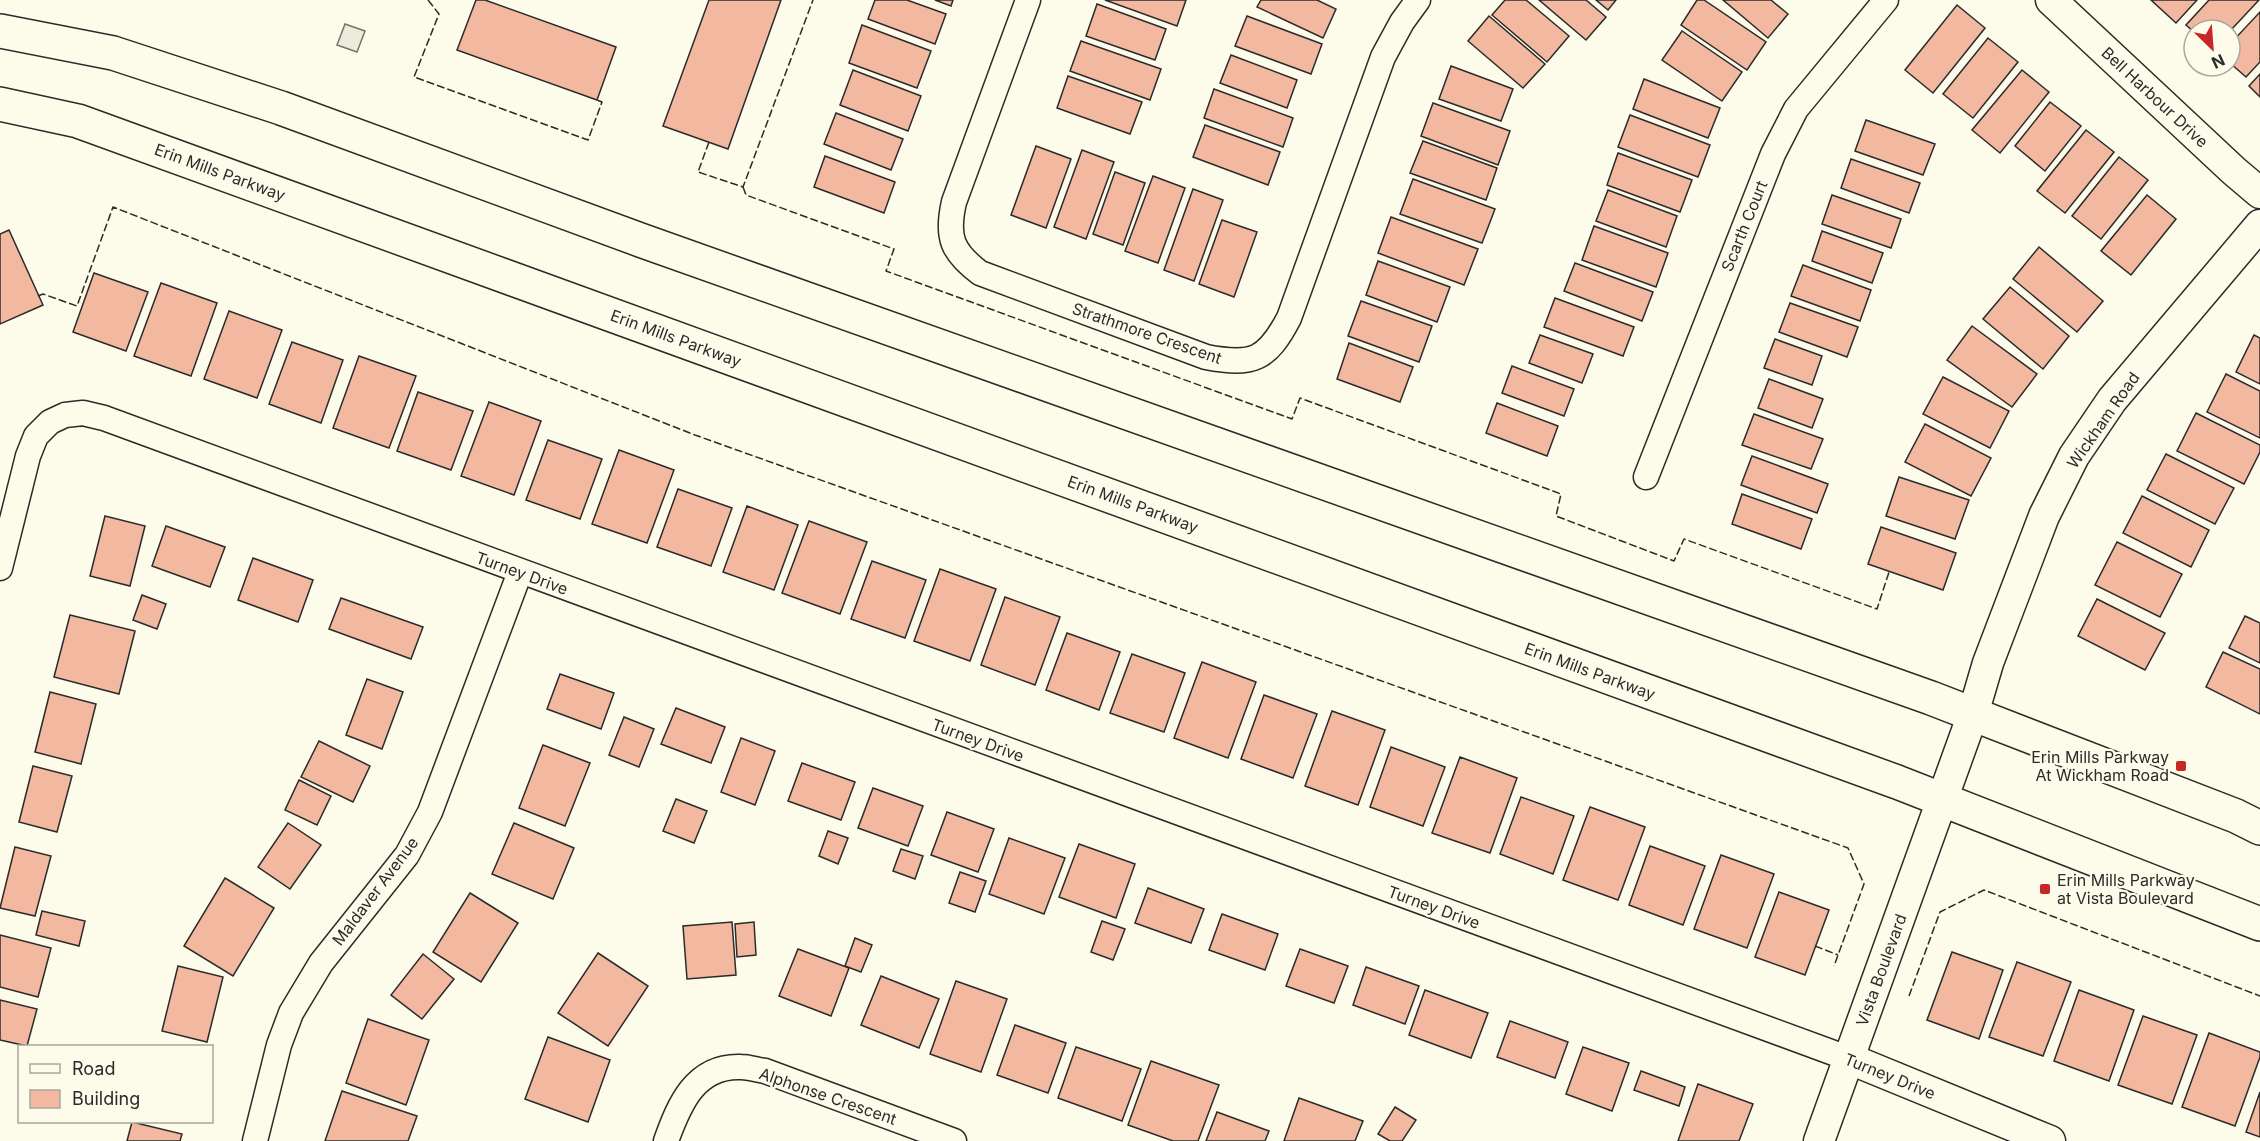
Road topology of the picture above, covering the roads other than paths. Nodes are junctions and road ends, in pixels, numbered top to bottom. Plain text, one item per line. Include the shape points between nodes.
1 (1028, 0) edge
2 (1418, 0) edge
3 (1886, 0) edge
4 (2051, 0) edge
5 (0, 32) edge
6 (5, 109) edge
7 (2260, 193) edge
8 (2260, 225) edge
9 (1646, 477) dead end
10 (0, 568) edge
11 (520, 572) junction
12 (1973, 714) junction
13 (1942, 799) junction
14 (2260, 828) edge
15 (2260, 924) edge
16 (1850, 1059) junction
17 (255, 1141) edge
18 (666, 1141) edge
19 (954, 1141) edge
20 (1819, 1141) edge
21 (2050, 1141) edge

1 - 2 street, Strathmore Crescent via 954,202 949,221 958,252 980,273 1206,357 1230,361 1247,360 1266,352 1289,318 1383,57
3 - 9 street, Scarth Court via 1796,109 1773,154
4 - 7 street, Bell Harbour Drive
5 - 12 main road via 113,53 281,108 643,242
6 - 13 main road, Erin Mills Parkway via 78,121
8 - 12 street, Wickham Road via 2112,400 2073,456 2044,516 1988,663
10 - 11 street, Turney Drive via 36,436 50,422 82,413
11 - 16 street, Turney Drive
11 - 17 street, Maldaver Avenue via 430,812 407,855 321,963 291,1013
12 - 13 street, Wickham Road
12 - 14 main road
13 - 15 main road, Erin Mills Parkway
13 - 16 street, Vista Boulevard
16 - 20 street, Vista Boulevard
16 - 21 street, Turney Drive
18 - 19 street, Alphonse Crescent via 677,1109 698,1082 718,1071 740,1067 765,1071

